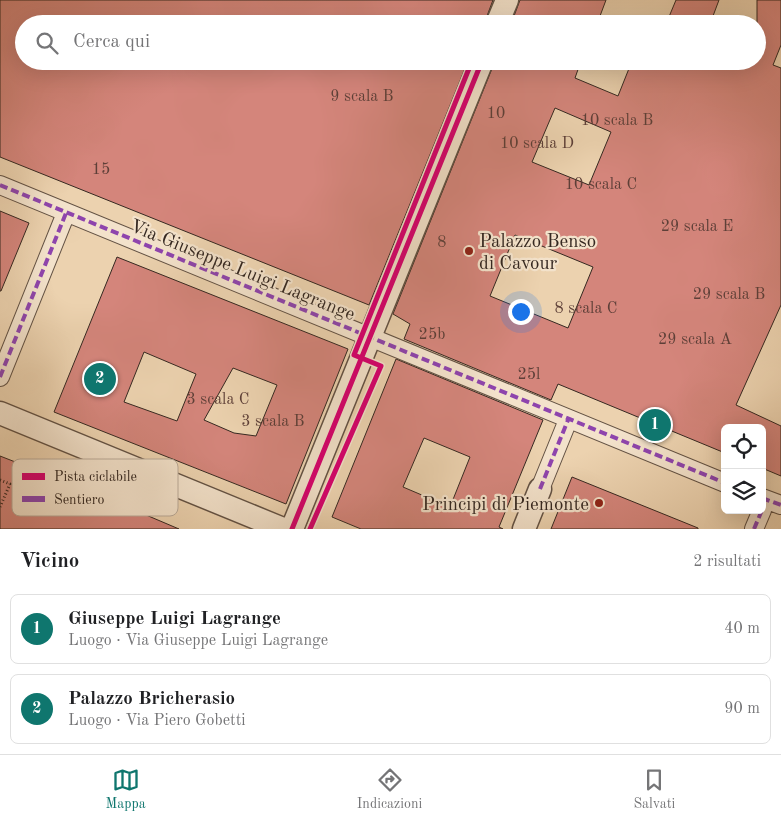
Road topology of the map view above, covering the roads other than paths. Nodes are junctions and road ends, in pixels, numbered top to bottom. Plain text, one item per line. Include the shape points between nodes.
1 (507, 0) edge
2 (501, 15) edge
3 (478, 70) edge
4 (0, 185) edge
5 (66, 213) junction
6 (371, 338) junction
7 (0, 378) edge
8 (0, 413) edge
9 (568, 420) junction
10 (112, 459) edge
11 (721, 481) edge
12 (178, 486) edge
13 (540, 489) joint
14 (767, 504) edge
15 (275, 526) edge
16 (292, 529) edge
17 (524, 529) edge
18 (754, 529) edge

1 - 2 street
3 - 6 street
4 - 5 street, Via Giuseppe Luigi Lagrange
5 - 6 street, Via Giuseppe Luigi Lagrange
5 - 7 street
6 - 9 street, Via Giuseppe Luigi Lagrange
6 - 16 street
8 - 10 street
9 - 11 street, Via Giuseppe Luigi Lagrange
9 - 13 street
12 - 15 street
13 - 17 street
14 - 18 street

